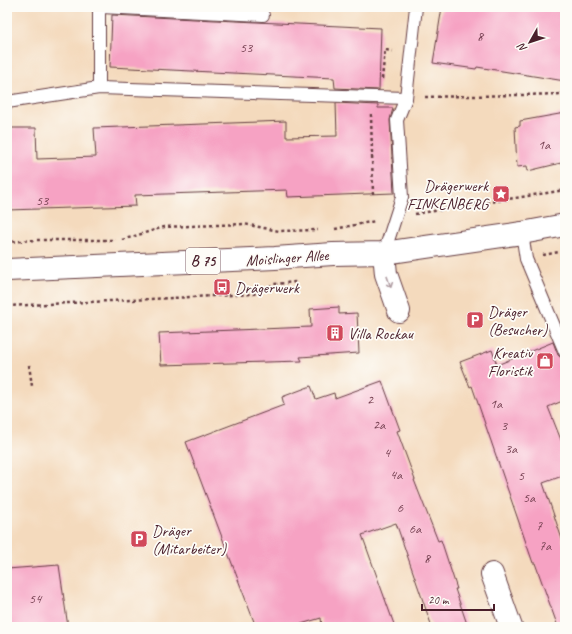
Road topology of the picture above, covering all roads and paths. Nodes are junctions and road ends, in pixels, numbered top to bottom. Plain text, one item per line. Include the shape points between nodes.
1 (100, 7) edge
2 (416, 7) edge
3 (148, 8) edge
4 (263, 15) dead end
5 (99, 88) junction
6 (565, 94) edge
7 (406, 98) junction
8 (7, 102) edge
9 (565, 190) edge
10 (395, 218) junction
11 (565, 225) edge
12 (333, 229) dead end
13 (325, 230) dead end
14 (522, 233) junction
15 (7, 242) edge
16 (565, 251) edge
17 (384, 253) junction
18 (526, 259) junction
19 (7, 270) edge
20 (302, 281) dead end
21 (7, 306) edge
22 (399, 311) dead end
23 (565, 352) edge
24 (29, 365) dead end
25 (32, 386) dead end
26 (492, 574) dead end
27 (511, 627) edge

1 - 3 lane
1 - 5 lane
2 - 7 lane
3 - 4 lane
5 - 7 lane
5 - 8 lane
6 - 7 path
7 - 10 lane via 397,120 402,197
9 - 10 path
10 - 12 path
10 - 17 lane
11 - 14 main road, Moislinger Allee / B 75
13 - 15 path via 279,231 244,224 164,227 123,240
14 - 17 main road, Moislinger Allee / B 75
14 - 18 lane
16 - 18 path
17 - 19 main road, Moislinger Allee / B 75
17 -> 22 main road via 386,274
18 - 23 lane
20 - 21 path via 274,284 254,294
24 - 25 path
26 - 27 main road

